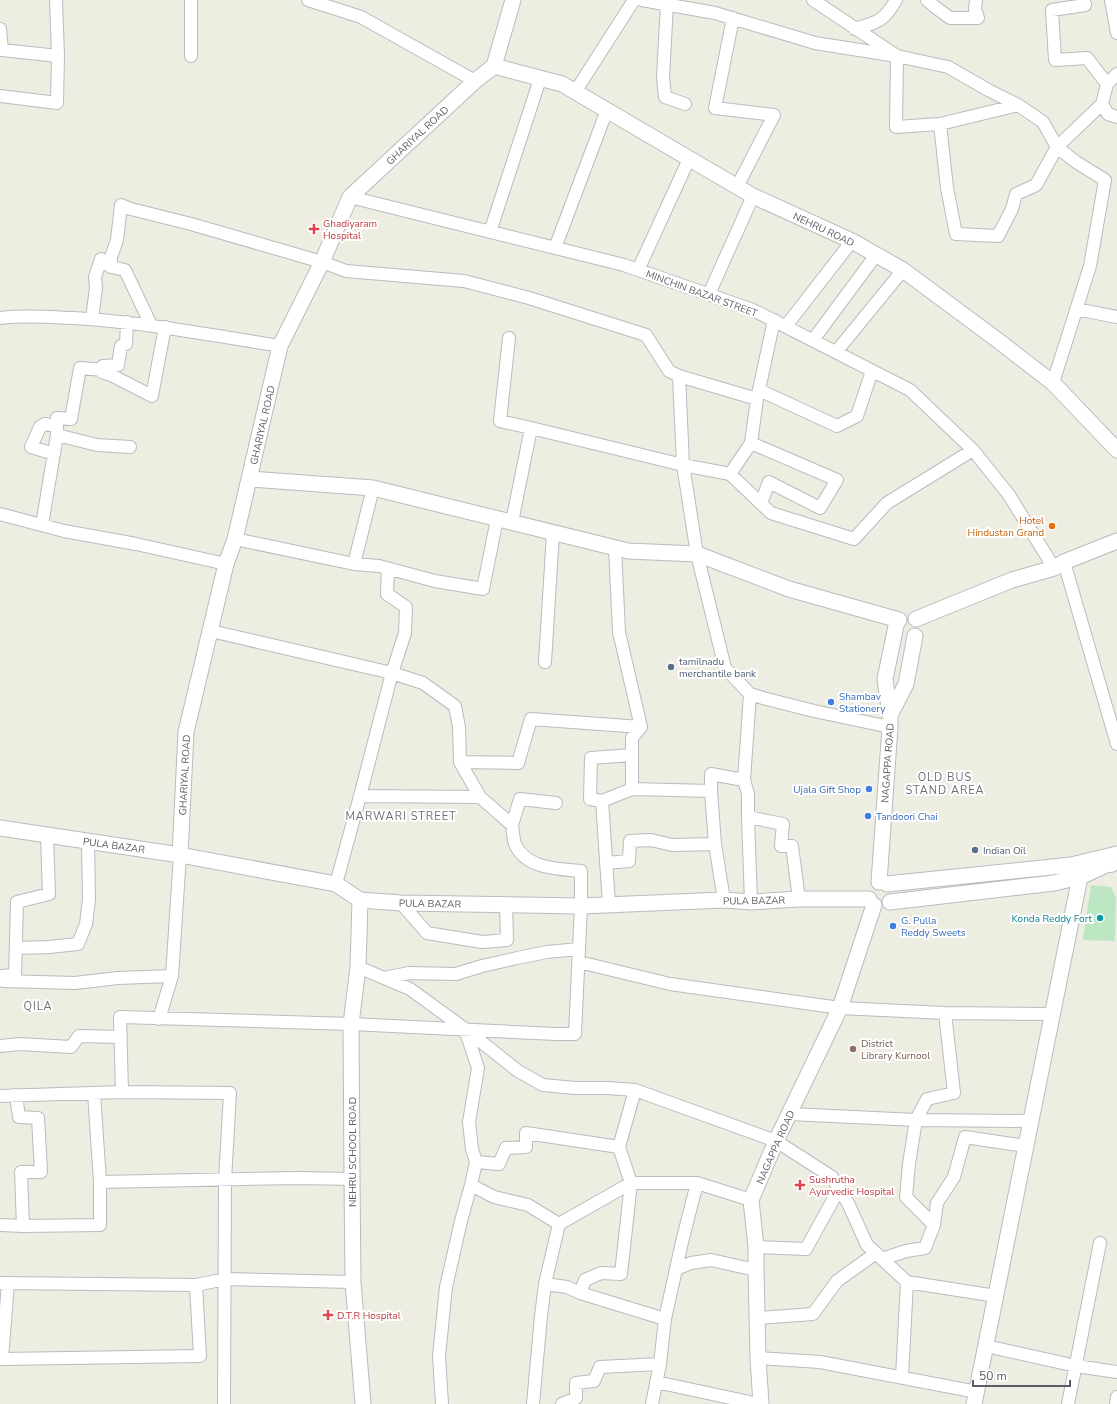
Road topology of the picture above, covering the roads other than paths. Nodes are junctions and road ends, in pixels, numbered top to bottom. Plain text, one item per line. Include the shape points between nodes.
1 (56, 0) edge
2 (191, 0) edge
3 (308, 0) edge
4 (513, 0) edge
5 (634, 0) edge
6 (642, 0) edge
7 (813, 0) edge
8 (896, 0) edge
9 (927, 0) edge
10 (976, 0) edge
11 (1084, 0) edge
12 (1111, 0) edge
13 (667, 4) junction
14 (733, 18) junction
15 (0, 29) edge
16 (855, 29) junction
17 (1117, 34) edge
18 (0, 52) edge
19 (58, 56) junction
20 (191, 56) dead end
21 (897, 56) junction
22 (494, 66) junction
23 (1117, 74) edge
24 (540, 79) junction
25 (475, 81) junction
26 (1107, 84) junction
27 (575, 92) junction
28 (0, 96) edge
29 (685, 104) dead end
30 (1102, 104) junction
31 (1018, 105) junction
32 (607, 110) junction
33 (1117, 117) edge
34 (940, 124) junction
35 (1057, 147) junction
36 (689, 159) junction
37 (737, 187) junction
38 (753, 196) junction
39 (350, 197) junction
40 (490, 232) junction
41 (852, 241) junction
42 (555, 248) junction
43 (876, 254) junction
44 (322, 262) junction
45 (111, 267) junction
46 (638, 270) junction
47 (903, 270) junction
48 (709, 294) junction
49 (1076, 308) junction
50 (1117, 317) edge
51 (0, 318) edge
52 (92, 319) junction
53 (774, 320) junction
54 (126, 322) junction
55 (151, 325) junction
56 (786, 326) junction
57 (165, 327) junction
58 (509, 338) dead end
59 (813, 340) junction
60 (280, 346) junction
61 (836, 352) junction
62 (103, 370) junction
63 (872, 371) junction
64 (679, 376) junction
65 (1053, 383) junction
66 (758, 394) junction
67 (531, 428) junction
68 (57, 431) junction
69 (751, 443) junction
70 (130, 447) dead end
71 (973, 450) junction
72 (1117, 450) edge
73 (54, 454) junction
74 (683, 465) junction
75 (730, 474) junction
76 (250, 478) junction
77 (373, 488) junction
78 (761, 503) junction
79 (1, 517) edge
80 (497, 518) junction
81 (512, 522) junction
82 (42, 525) junction
83 (553, 533) junction
84 (235, 539) junction
85 (1117, 541) edge
86 (615, 548) junction
87 (697, 554) junction
88 (226, 564) junction
89 (354, 564) junction
90 (1059, 565) junction
91 (388, 569) junction
92 (916, 620) junction
93 (898, 623) junction
94 (211, 631) junction
95 (915, 636) junction
96 (545, 662) dead end
97 (392, 673) junction
98 (750, 694) junction
99 (890, 721) junction
100 (641, 727) junction
101 (1117, 744) edge
102 (632, 755) junction
103 (460, 762) junction
104 (744, 780) junction
105 (632, 789) junction
106 (711, 791) junction
107 (360, 796) junction
108 (480, 797) junction
109 (602, 801) junction
110 (556, 803) dead end
111 (748, 816) junction
112 (512, 825) junction
113 (0, 828) edge
114 (47, 836) junction
115 (88, 842) junction
116 (715, 844) junction
117 (1117, 854) edge
118 (180, 855) junction
119 (606, 863) junction
120 (1117, 863) edge
121 (1080, 870) junction
122 (883, 883) junction
123 (336, 884) junction
124 (799, 899) junction
125 (360, 900) junction
126 (724, 900) junction
127 (751, 902) junction
128 (871, 902) junction
129 (890, 902) junction
130 (401, 903) junction
131 (609, 904) junction
132 (506, 905) junction
133 (581, 906) junction
134 (16, 948) junction
135 (579, 949) junction
136 (578, 962) junction
137 (358, 967) junction
138 (0, 976) edge
139 (172, 976) junction
140 (384, 978) junction
141 (0, 981) edge
142 (840, 1008) junction
143 (946, 1013) junction
144 (1053, 1014) junction
145 (159, 1018) junction
146 (352, 1024) junction
147 (464, 1029) junction
148 (121, 1037) junction
149 (0, 1046) edge
150 (635, 1090) junction
151 (122, 1092) junction
152 (94, 1093) junction
153 (0, 1096) edge
154 (16, 1096) junction
155 (790, 1114) junction
156 (916, 1120) junction
157 (1031, 1121) junction
158 (776, 1141) junction
159 (1026, 1146) junction
160 (619, 1147) junction
161 (476, 1162) junction
162 (352, 1179) junction
163 (225, 1180) junction
164 (100, 1182) junction
165 (631, 1183) junction
166 (697, 1183) junction
167 (471, 1185) junction
168 (839, 1189) junction
169 (751, 1200) junction
170 (559, 1224) junction
171 (0, 1225) edge
172 (934, 1225) junction
173 (23, 1226) junction
174 (1100, 1243) dead end
175 (756, 1247) junction
176 (879, 1256) junction
177 (676, 1269) junction
178 (756, 1270) junction
179 (225, 1279) junction
180 (353, 1282) junction
181 (907, 1282) junction
182 (4, 1283) edge
183 (545, 1284) junction
184 (196, 1285) junction
185 (580, 1293) junction
186 (996, 1296) junction
187 (757, 1318) junction
188 (665, 1319) junction
189 (986, 1346) junction
190 (758, 1358) junction
191 (660, 1364) junction
192 (1076, 1366) junction
193 (1117, 1372) edge
194 (902, 1377) junction
195 (656, 1382) junction
196 (1117, 1397) edge
197 (976, 1398) edge
198 (224, 1404) edge
199 (363, 1404) edge
200 (442, 1404) edge
201 (533, 1404) edge
202 (562, 1404) edge
203 (652, 1404) edge
204 (760, 1404) edge
205 (1068, 1404) edge
206 (1116, 1404) edge

1 - 19 street
2 - 20 street
3 - 25 street via 361,17
4 - 22 street
5 - 27 street
6 - 13 street
7 - 16 street
8 - 16 street via 889,13 877,22
9 - 10 street via 950,18 978,18
11 - 26 street via 1084,5 1052,10 1055,60 1087,58
12 - 17 street
13 - 14 street
13 - 29 street via 665,97
14 - 21 street via 815,42
14 - 37 street via 715,108 774,115
15 - 18 street
16 - 21 street
18 - 19 street
19 - 28 street via 57,103
21 - 31 street via 948,67
21 - 34 street via 896,127
22 - 24 street, NEHRU ROAD
22 - 25 street, GHARIYAL ROAD
23 - 26 street
24 - 27 street, NEHRU ROAD via 562,84
24 - 40 street
25 - 39 street, GHARIYAL ROAD
26 - 30 street
27 - 32 street, NEHRU ROAD
30 - 33 street via 1108,114
30 - 35 street
31 - 34 street
31 - 35 street via 1043,122
32 - 36 street, NEHRU ROAD
32 - 42 street
34 - 35 street via 947,188 956,234 998,236 1012,209 1016,194 1036,185
35 - 49 street via 1105,180 1090,266
36 - 37 street, NEHRU ROAD
36 - 46 street
37 - 38 street, NEHRU ROAD
38 - 41 street, NEHRU ROAD
38 - 48 street
39 - 40 street, MINCHIN BAZAR STREET
39 - 44 street, GHARIYAL ROAD
40 - 42 street, MINCHIN BAZAR STREET
41 - 43 street, NEHRU ROAD
41 - 56 street
42 - 46 street, MINCHIN BAZAR STREET
43 - 47 street, NEHRU ROAD
43 - 59 street
44 - 45 street via 121,205
44 - 60 street, GHARIYAL ROAD
44 - 64 street via 346,271 464,281 529,298 646,335 669,371
45 - 52 street via 101,259 95,277
45 - 55 street via 125,270
46 - 48 street, MINCHIN BAZAR STREET
47 - 61 street
47 - 65 street, NEHRU ROAD
48 - 53 street, MINCHIN BAZAR STREET
49 - 50 street
49 - 65 street
51 - 52 street via 25,315
52 - 54 street
53 - 56 street, MINCHIN BAZAR STREET
53 - 66 street
54 - 55 street
54 - 62 street via 126,344 120,346 118,365 103,366
55 - 57 street
56 - 59 street, MINCHIN BAZAR STREET
57 - 60 street
57 - 62 street via 152,396 102,372
58 - 67 street via 500,421
59 - 61 street, MINCHIN BAZAR STREET
60 - 76 street, GHARIYAL ROAD
61 - 63 street, MINCHIN BAZAR STREET
62 - 68 street via 80,368 71,419 56,418
63 - 66 street via 857,416 837,426
63 - 71 street, MINCHIN BAZAR STREET via 910,390
64 - 66 street
64 - 74 street
65 - 72 street, NEHRU ROAD
66 - 69 street
67 - 74 street
67 - 81 street
68 - 70 street via 97,445
68 - 73 street
68 - 73 street via 45,424 40,427 31,447
69 - 75 street
69 - 78 street via 837,480 820,508 769,482
71 - 78 street via 887,503 854,539 771,513
71 - 90 street, MINCHIN BAZAR STREET
73 - 82 street
74 - 75 street
74 - 87 street
75 - 78 street
76 - 77 street
76 - 84 street, GHARIYAL ROAD
77 - 80 street
77 - 89 street
79 - 82 street
80 - 81 street
80 - 91 street via 483,588 435,581
81 - 83 street
82 - 88 street
83 - 86 street
83 - 96 street
84 - 88 street, GHARIYAL ROAD
84 - 89 street
85 - 90 street
86 - 87 street via 628,551
86 - 100 street via 619,632
87 - 93 street via 789,589
87 - 98 street via 725,668
88 - 94 street, GHARIYAL ROAD
89 - 91 street
90 - 92 street via 1012,580
90 - 101 street, MINCHIN BAZAR STREET
91 - 97 street via 387,594 406,607 406,633
92 - 93 street via 909,616 902,617
92 - 95 street via 919,629
93 - 95 street via 898,634 908,638
93 - 99 street via 886,679
94 - 97 street
94 - 118 street, GHARIYAL ROAD via 186,732
95 - 99 street via 906,684
97 - 103 street via 423,683 455,706 459,727
97 - 107 street
98 - 99 street via 814,711
98 - 104 street
99 - 122 street, NAGAPPA ROAD
100 - 102 street via 632,738
100 - 103 street via 531,719 518,763
102 - 105 street
102 - 109 street via 591,758 590,799
103 - 108 street
104 - 106 street via 711,774
104 - 111 street via 748,794
105 - 106 street
105 - 109 street
106 - 116 street
107 - 108 street
107 - 123 street
108 - 112 street
109 - 119 street
110 - 112 street via 520,799
111 - 124 street via 783,824 781,846 792,846
111 - 127 street
112 - 133 street via 515,843 526,858 547,867 581,871
113 - 114 street, PULA BAZAR
114 - 115 street, PULA BAZAR
114 - 134 street via 49,894 17,902
115 - 118 street, PULA BAZAR
115 - 134 street via 89,900 86,924 78,944
116 - 119 street via 672,845 651,840 630,841 629,861
116 - 126 street
117 - 121 street
118 - 123 street, PULA BAZAR
118 - 139 street
119 - 131 street
120 - 121 street
121 - 122 street via 1071,865
121 - 129 street via 1054,883
121 - 144 street
122 - 128 street via 869,888
122 - 129 street via 892,891
123 - 125 street, PULA BAZAR
124 - 127 street, PULA BAZAR
124 - 128 street, PULA BAZAR
125 - 130 street, PULA BAZAR
125 - 137 street, NEHRU SCHOOL ROAD
126 - 127 street, PULA BAZAR
126 - 131 street, PULA BAZAR
128 - 129 street via 881,906
128 - 142 street, NAGAPPA ROAD
130 - 132 street, PULA BAZAR
130 - 132 street via 427,933 482,942 507,940
131 - 133 street, PULA BAZAR
132 - 133 street, PULA BAZAR
133 - 135 street
134 - 138 street via 15,975
135 - 136 street
135 - 140 street via 517,958 456,974 409,974
136 - 142 street via 670,984
136 - 147 street via 575,1034
137 - 140 street
137 - 146 street, NEHRU SCHOOL ROAD
139 - 141 street via 75,983
139 - 145 street
140 - 147 street via 410,989
142 - 143 street
142 - 155 street, NAGAPPA ROAD
143 - 144 street
143 - 156 street via 954,1093 927,1098
144 - 157 street
145 - 146 street
145 - 148 street via 120,1017
146 - 147 street
146 - 162 street, NEHRU SCHOOL ROAD
147 - 150 street via 518,1072 543,1085
147 - 161 street via 478,1068 469,1122
148 - 149 street via 79,1036 71,1047 20,1044
148 - 151 street
150 - 158 street
150 - 160 street
151 - 152 street
151 - 163 street via 230,1093
152 - 154 street
152 - 164 street
153 - 154 street
154 - 173 street via 18,1117 38,1118 40,1172 21,1172
155 - 156 street
155 - 158 street, NAGAPPA ROAD
156 - 157 street
156 - 172 street via 906,1198
157 - 159 street
158 - 168 street via 832,1177
158 - 169 street, NAGAPPA ROAD
159 - 172 street via 965,1138 954,1177 937,1203
159 - 186 street
160 - 161 street via 526,1133 526,1147 506,1148 499,1164
160 - 165 street
161 - 167 street
162 - 163 street
162 - 180 street, NEHRU SCHOOL ROAD
163 - 164 street
163 - 179 street
164 - 173 street via 100,1225
165 - 166 street
165 - 170 street
165 - 185 street via 621,1274 601,1273 585,1280
166 - 169 street
166 - 177 street
167 - 170 street via 494,1197 528,1205
167 - 200 street via 446,1287 439,1356
168 - 175 street via 806,1249
168 - 176 street via 867,1245
169 - 175 street, NAGAPPA ROAD
170 - 183 street
171 - 173 street
172 - 176 street via 925,1248
174 - 192 street
175 - 178 street, NAGAPPA ROAD
176 - 181 street
176 - 187 street via 837,1281 813,1314
177 - 178 street via 691,1262 711,1260
177 - 188 street
178 - 187 street, NAGAPPA ROAD
179 - 180 street
179 - 184 street
179 - 198 street
180 - 199 street, NEHRU SCHOOL ROAD
181 - 186 street
181 - 194 street
182 - 184 street
182 - 184 street via 2,1358 200,1356
183 - 185 street via 567,1287
183 - 201 street
185 - 188 street
186 - 189 street
187 - 190 street, NAGAPPA ROAD
188 - 191 street
189 - 192 street
189 - 197 street
190 - 194 street via 820,1362
190 - 204 street, NAGAPPA ROAD
191 - 195 street
191 - 202 street via 600,1367 594,1381 576,1383 576,1398
192 - 193 street
192 - 205 street
194 - 197 street
195 - 203 street
195 - 204 street
196 - 206 street

